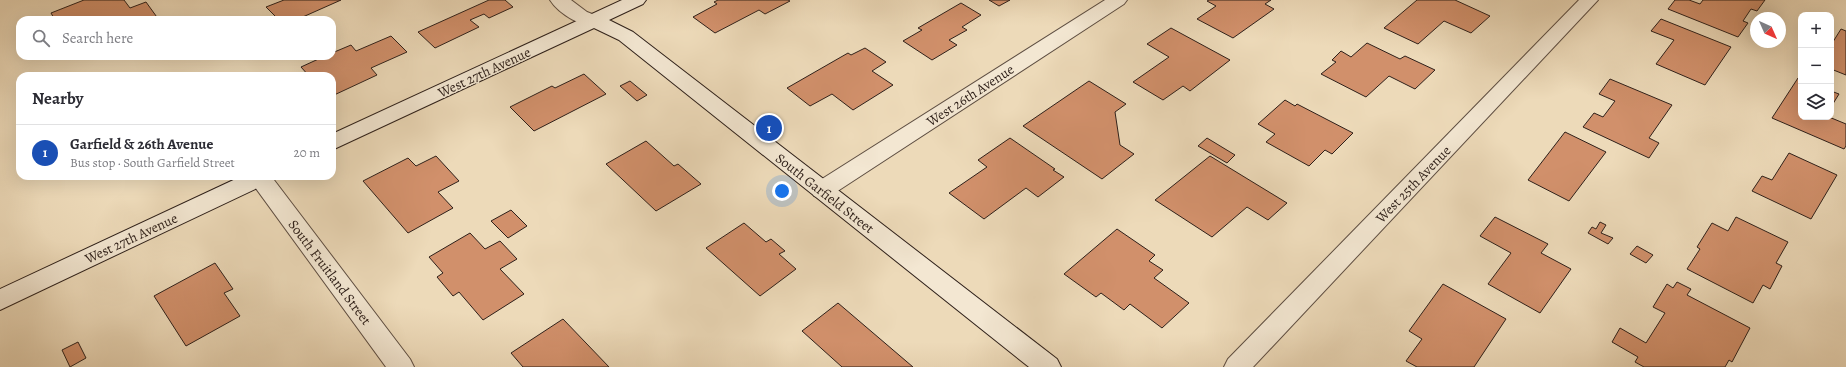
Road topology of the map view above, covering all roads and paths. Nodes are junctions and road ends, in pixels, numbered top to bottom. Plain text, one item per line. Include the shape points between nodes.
1 (559, 0) edge
2 (637, 0) edge
3 (1118, 0) edge
4 (1589, 0) edge
5 (593, 21) junction
6 (336, 141) edge
7 (255, 180) edge
8 (263, 180) edge
9 (822, 190) junction
10 (0, 300) edge
11 (401, 367) edge
12 (1048, 367) edge
13 (1237, 367) edge

1 - 5 street, South Garfield Street via 580,16
2 - 5 street, West 27th Avenue
3 - 9 street, West 26th Avenue
4 - 13 street, West 25th Avenue
5 - 6 street, West 27th Avenue
5 - 9 street, South Garfield Street via 626,36
7 - 10 street, West 27th Avenue
8 - 11 street, South Fruitland Street
9 - 12 street, South Garfield Street

